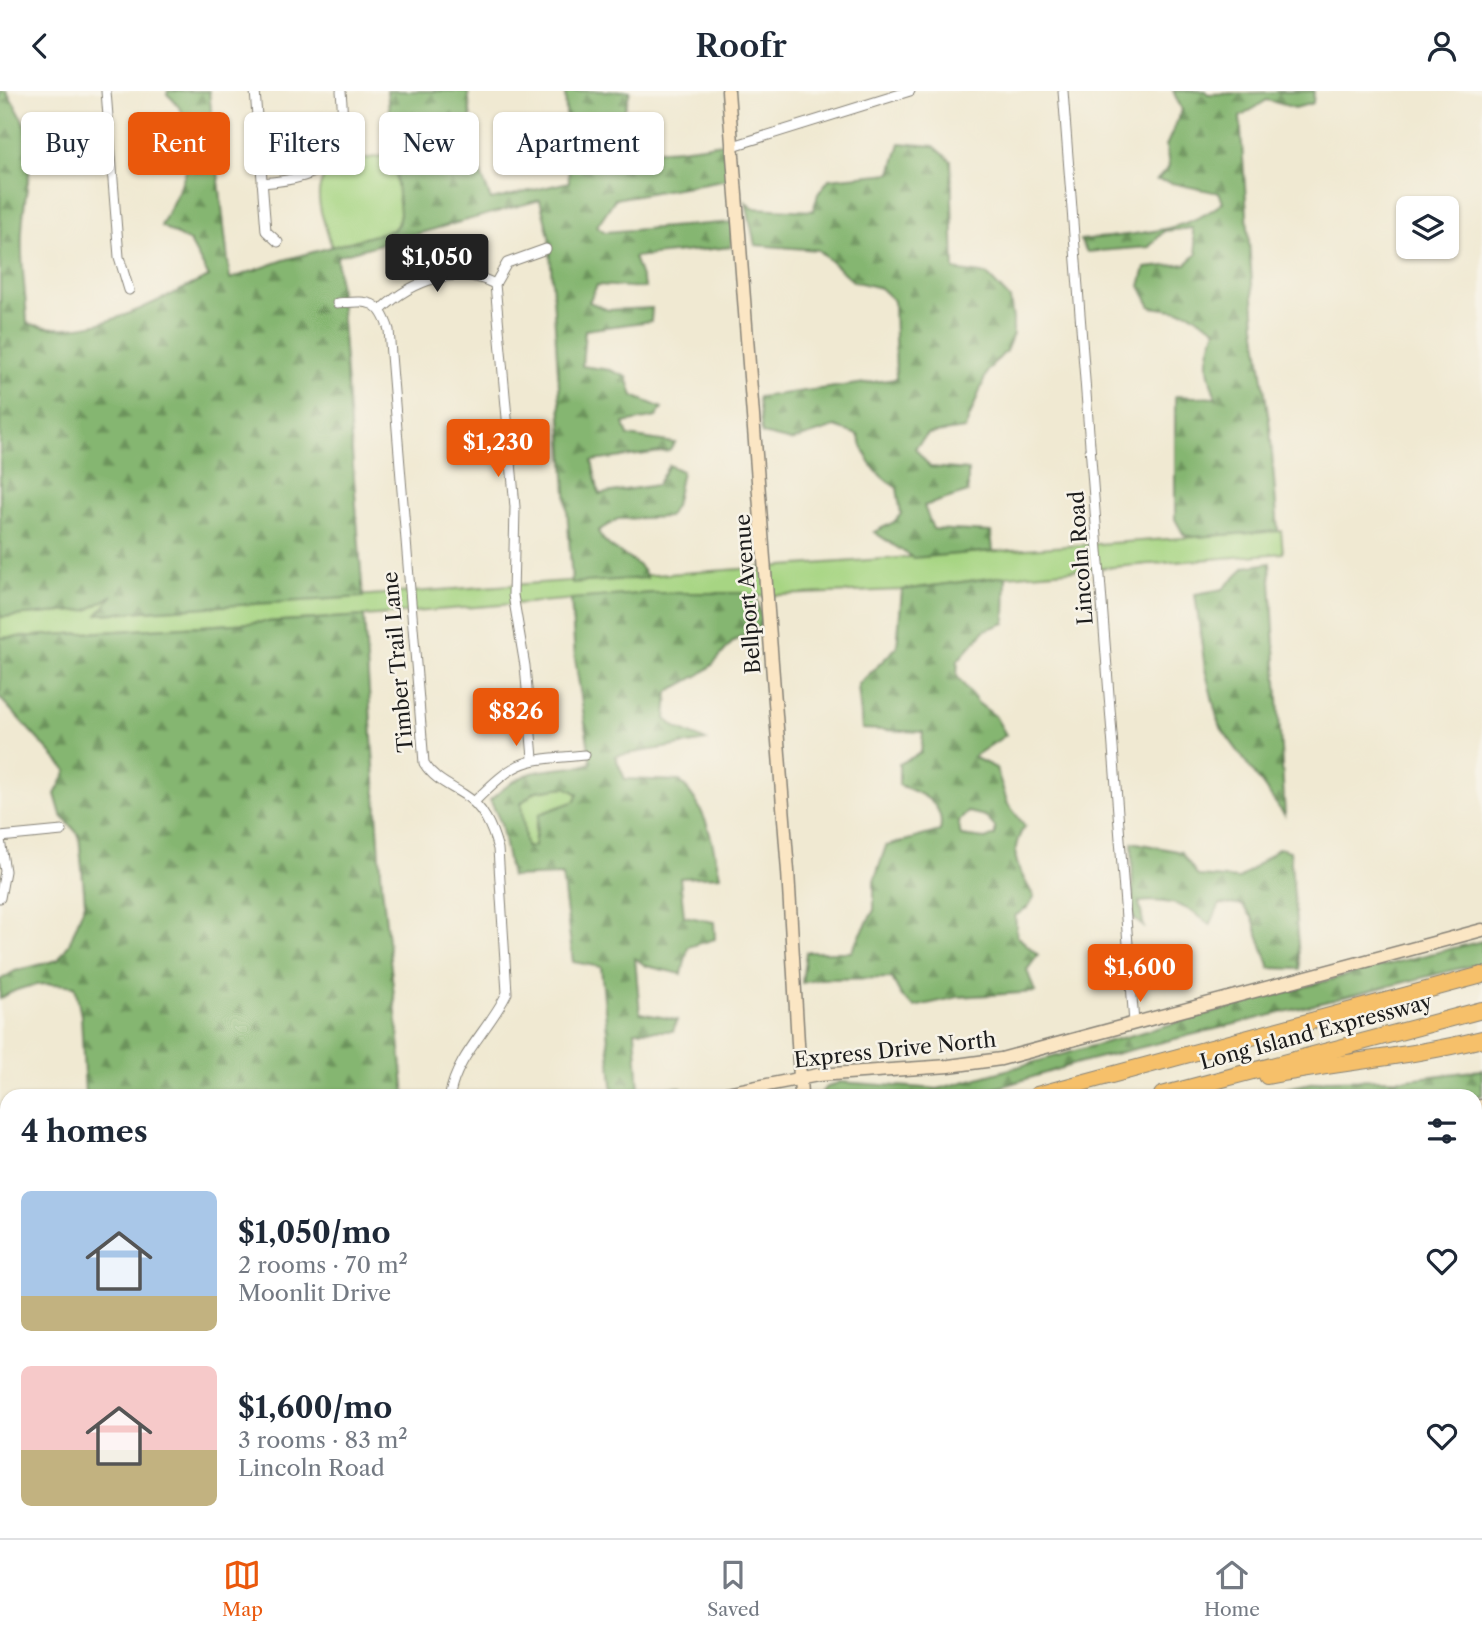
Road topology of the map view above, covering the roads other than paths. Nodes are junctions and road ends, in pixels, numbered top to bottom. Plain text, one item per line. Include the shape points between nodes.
1 (106, 91) edge
2 (255, 91) edge
3 (341, 91) edge
4 (728, 91) edge
5 (910, 91) edge
6 (1063, 91) edge
7 (733, 146) junction
8 (262, 183) junction
9 (278, 241) dead end
10 (546, 249) dead end
11 (495, 283) junction
12 (129, 291) dead end
13 (337, 303) dead end
14 (382, 309) junction
15 (585, 755) dead end
16 (533, 758) junction
17 (474, 801) junction
18 (62, 831) dead end
19 (0, 839) edge
20 (0, 898) edge
21 (1482, 930) edge
22 (1482, 975) edge
23 (1482, 1010) edge
24 (1134, 1023) junction
25 (1482, 1039) edge
26 (800, 1078) junction
27 (1188, 1088) junction
28 (451, 1089) edge
29 (746, 1089) edge
30 (801, 1089) edge
31 (1059, 1089) edge
32 (1184, 1089) edge

1 - 12 street via 119,257
2 - 8 street
3 - 8 street via 344,121 333,157 307,177
4 - 7 main road, Bellport Avenue
5 - 7 street
6 - 24 street, Lincoln Road
7 - 26 main road, Bellport Avenue
8 - 9 street via 266,231
10 - 11 street via 507,263
11 - 14 street via 476,275 436,279 404,291
11 - 16 street via 515,507 513,595
13 - 14 street via 362,301
14 - 17 street, Timber Trail Lane via 391,351 421,747 431,774
15 - 16 street
16 - 17 street via 502,774
17 - 28 street, Timber Trail Lane via 498,849 507,993
18 - 19 street
19 - 20 street via 5,871
21 - 24 main road, Express Drive North
22 - 31 highway, Long Island Expressway
23 - 27 highway, Long Island Expressway
24 - 26 main road, Express Drive North via 982,1063
25 - 27 highway via 1412,1055
26 - 29 main road, Express Drive North
26 - 30 main road, Bellport Avenue
27 - 32 highway, Long Island Expressway

